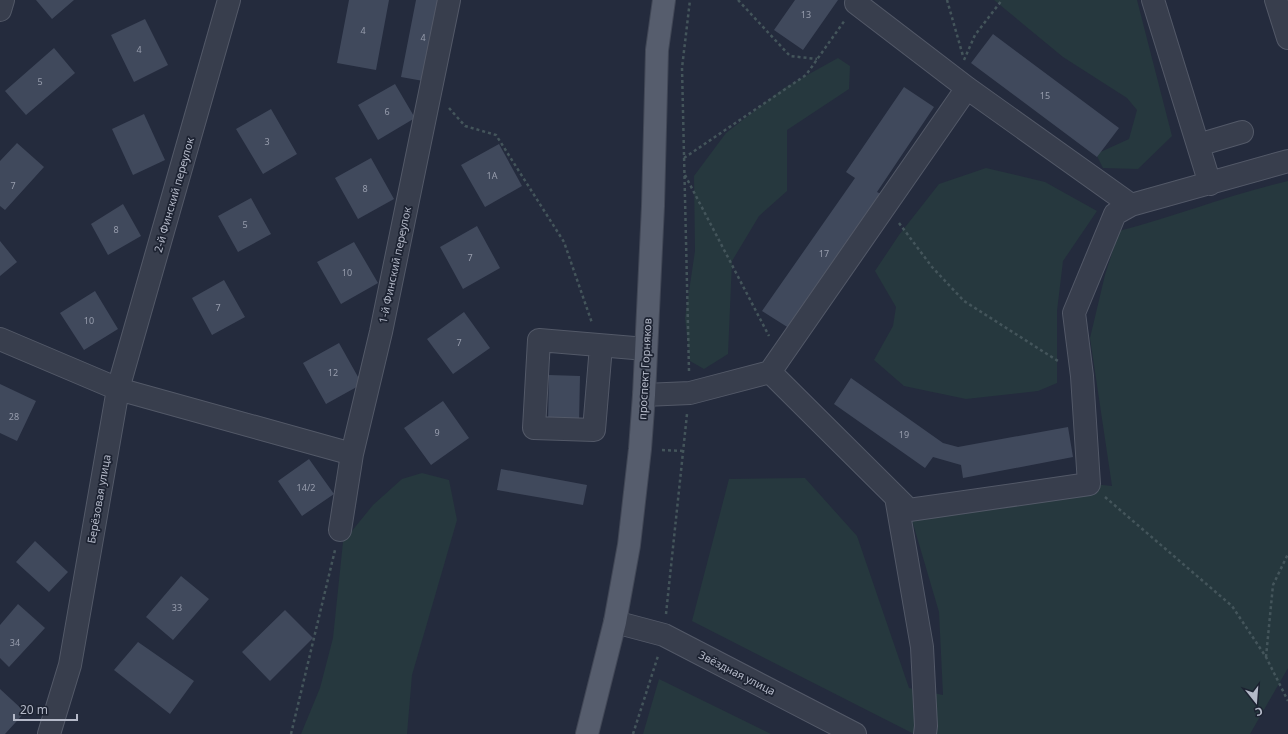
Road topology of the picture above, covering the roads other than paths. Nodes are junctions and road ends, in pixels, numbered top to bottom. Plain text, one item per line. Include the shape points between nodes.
1 (3, 0) edge
2 (230, 0) edge
3 (449, 0) edge
4 (664, 0) edge
5 (1153, 0) edge
6 (858, 1) edge
7 (1278, 1) edge
8 (0, 10) edge
9 (1288, 38) edge
10 (963, 77) junction
11 (1242, 132) dead end
12 (1198, 145) junction
13 (1288, 161) edge
14 (1210, 184) junction
15 (1131, 206) junction
16 (0, 338) edge
17 (601, 346) junction
18 (646, 349) junction
19 (775, 365) junction
20 (118, 389) junction
21 (644, 395) junction
22 (352, 454) junction
23 (896, 496) junction
24 (340, 530) road end
25 (616, 622) junction
26 (49, 734) edge
27 (587, 734) edge
28 (855, 734) edge
29 (924, 734) edge

1 - 8 street
2 - 20 street, 2-й Финский переулок
3 - 22 street, 1-й Финский переулок via 381,332
4 - 18 main road, проспект Горняков via 657,50
5 - 12 street
6 - 10 street
7 - 9 street
10 - 15 street
10 - 19 street via 886,205
11 - 12 street
12 - 14 street
13 - 14 street
14 - 15 street
15 - 23 street via 1115,214 1074,314 1082,376 1089,484 909,510
16 - 20 street
17 - 17 street via 539,340 534,428 594,430
17 - 18 street
18 - 21 main road, проспект Горняков
19 - 21 street via 690,393
19 - 23 street
20 - 22 street
20 - 26 street, Берёзовая улица via 70,665
21 - 25 main road, проспект Горняков via 629,545
22 - 24 street, 1-й Финский переулок
23 - 29 street via 922,647 926,726
25 - 27 main road, проспект Горняков
25 - 28 street, Звёздная улица via 664,635

